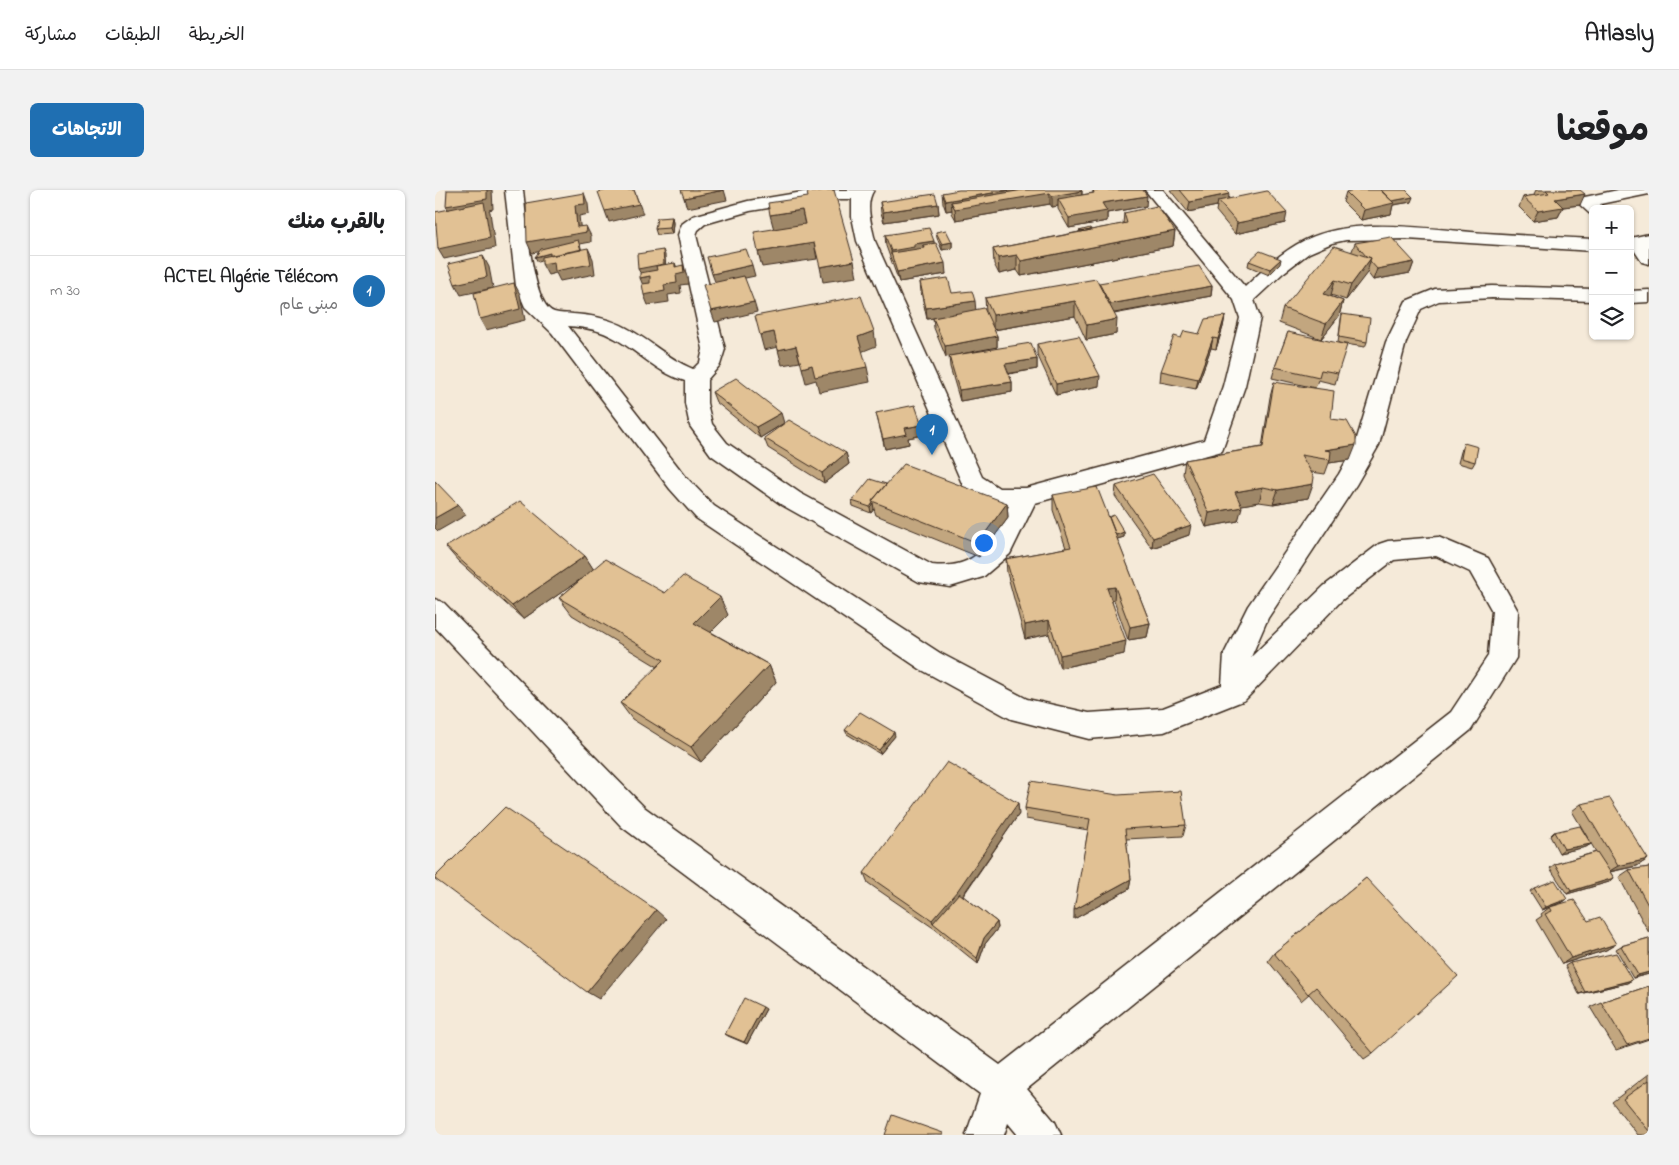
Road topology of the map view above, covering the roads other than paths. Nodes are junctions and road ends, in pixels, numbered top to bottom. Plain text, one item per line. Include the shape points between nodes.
1 (514, 190) edge
2 (1154, 190) edge
3 (1644, 190) edge
4 (863, 192) edge
5 (1590, 205) edge
6 (1637, 241) edge
7 (1589, 245) edge
8 (1649, 258) edge
9 (1589, 295) edge
10 (1649, 296) edge
11 (1634, 297) edge
12 (1244, 299) junction
13 (548, 318) junction
14 (696, 377) junction
15 (1026, 497) junction
16 (435, 610) edge
17 (1235, 692) junction
18 (1001, 1087) junction
19 (985, 1135) edge
20 (1042, 1135) edge

1 - 13 street via 526,286 535,307
2 - 12 street
3 - 5 street via 1586,202
4 - 14 street via 823,194 748,206 699,220 689,228 687,235 714,349 713,361
4 - 15 street via 861,217 865,241 971,482 994,497
6 - 8 street
7 - 12 street via 1420,234 1337,236 1313,243 1294,255
9 - 17 street via 1492,292 1435,295 1413,305 1396,342 1367,445 1348,479 1257,613 1238,654
10 - 11 street
12 - 15 street via 1250,318 1234,386 1214,445
13 - 14 street via 595,322 614,329 675,370
13 - 17 street via 678,483 705,512 938,666 1021,710 1089,726 1164,720
14 - 15 street via 696,403 701,426 719,449 791,499 928,574 950,577 974,570 1001,546
16 - 18 street via 633,817
17 - 18 street via 1333,593 1388,550 1438,546 1479,565 1505,611 1502,658 1461,721
18 - 19 street
18 - 20 street

